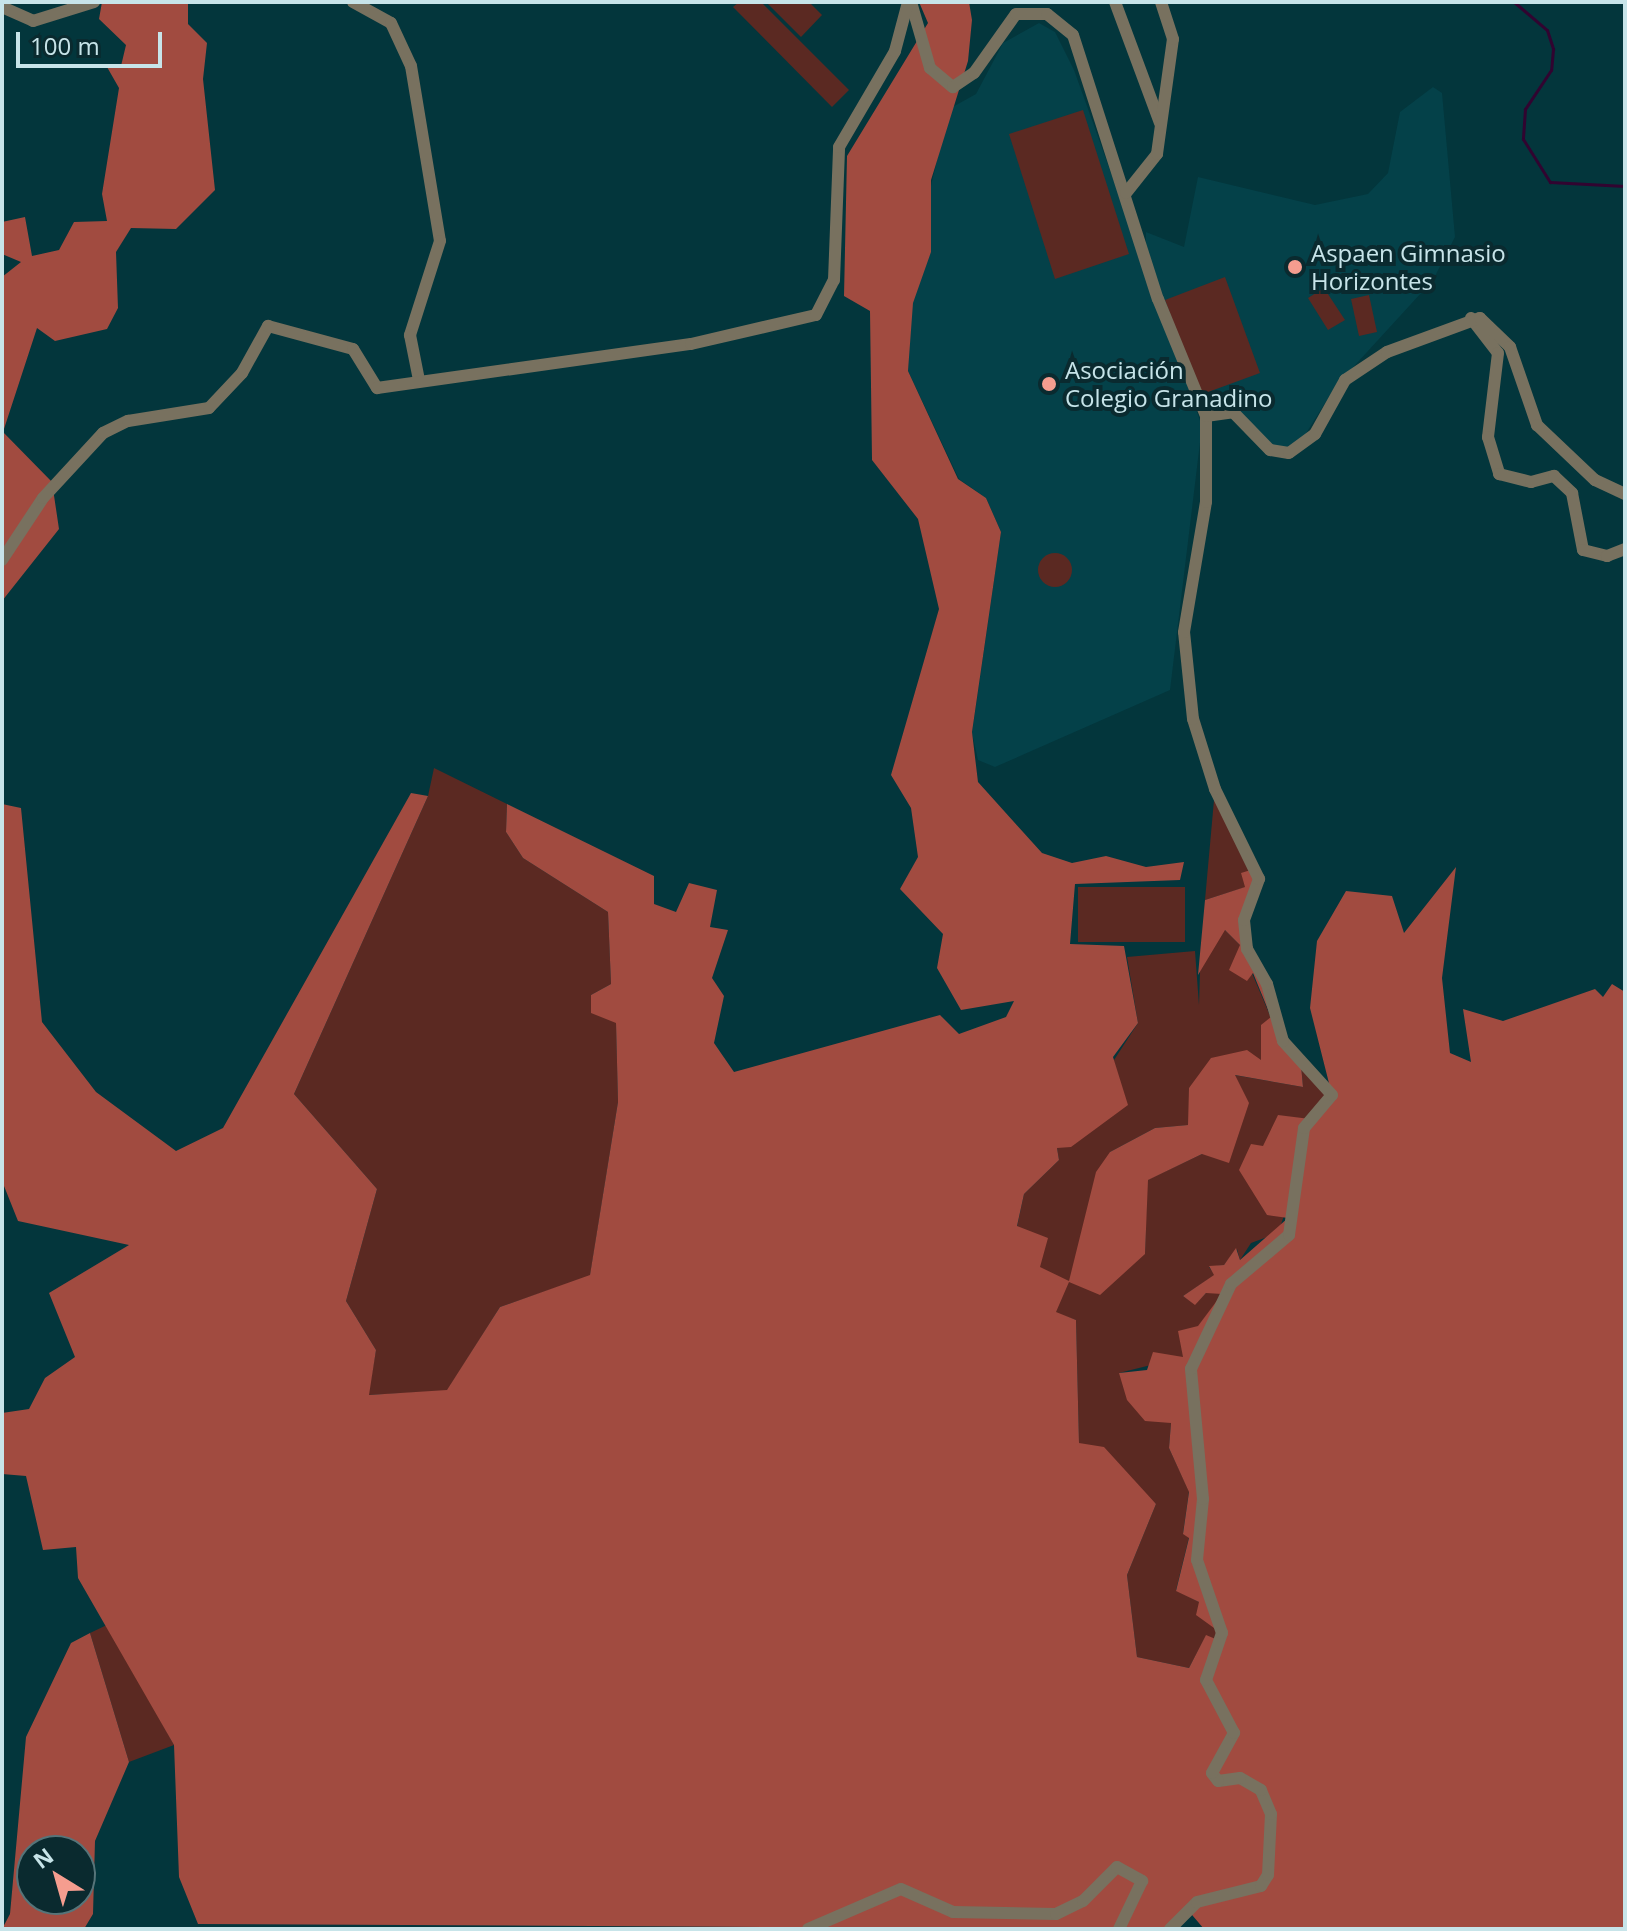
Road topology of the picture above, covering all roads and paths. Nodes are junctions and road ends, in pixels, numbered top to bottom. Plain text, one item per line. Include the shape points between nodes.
1 (353, 2) edge
2 (909, 2) edge
3 (1115, 2) edge
4 (1161, 2) edge
5 (87, 4) edge
6 (2, 7) edge
7 (1160, 125) junction
8 (1126, 193) junction
9 (1471, 318) junction
10 (419, 380) junction
11 (1206, 416) junction
12 (1625, 494) edge
13 (1625, 549) edge
14 (2, 560) edge
15 (808, 1929) edge
16 (1119, 1929) edge
17 (1170, 1929) edge

1 - 10 street via 391,23 411,66 440,241 410,335
2 - 8 street via 930,68 953,87 974,73 1016,14 1032,10 1062,23
2 - 10 street via 895,51 839,147 834,280 816,315 691,344
3 - 7 street
4 - 7 street via 1173,39
5 - 6 street via 33,21
7 - 8 street via 1154,166
8 - 11 street
9 - 11 street via 1423,344 1387,352 1345,380 1315,434 1289,453 1270,450 1233,412
9 - 12 street via 1490,322 1510,347 1537,425 1595,480
9 - 13 street via 1498,353 1488,437 1499,474 1531,482 1554,476 1572,493 1583,550 1607,556
10 - 14 street via 377,388 353,349 268,326 242,373 209,408 196,415 128,421 103,433 43,498
11 - 17 street via 1203,526 1184,632 1193,719 1215,789 1259,879 1244,920 1247,949 1267,984 1283,1041 1332,1095 1304,1128 1289,1235 1231,1284 1191,1369 1203,1499 1197,1560 1222,1633 1206,1680 1234,1733 1212,1773 1218,1781 1240,1778 1261,1790 1271,1814 1268,1875 1261,1886 1197,1902
15 - 16 street via 901,1889 973,1915 1056,1914 1083,1901 1117,1867 1140,1876 1142,1886

